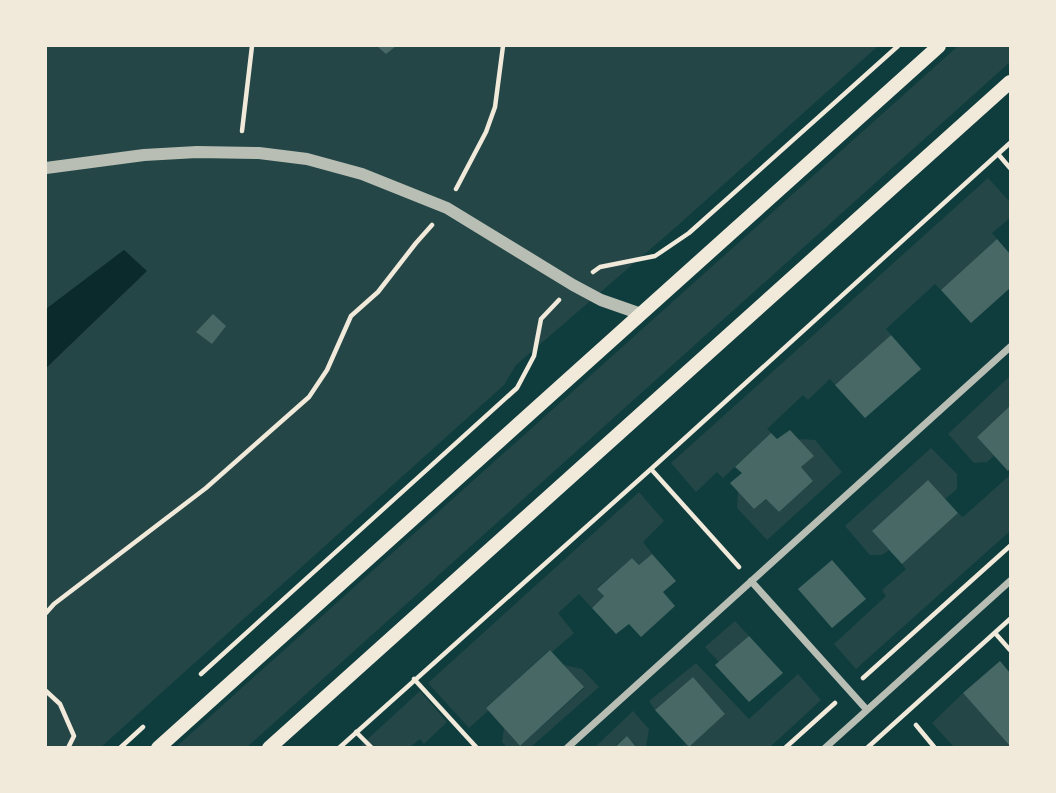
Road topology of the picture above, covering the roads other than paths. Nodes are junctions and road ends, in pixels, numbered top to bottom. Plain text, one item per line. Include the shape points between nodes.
1 (939, 46) edge
2 (1010, 82) edge
3 (46, 168) edge
4 (640, 314) junction
5 (1010, 348) edge
6 (751, 581) junction
7 (1010, 581) edge
8 (867, 710) junction
9 (280, 742) edge
10 (158, 747) edge
11 (269, 747) edge
12 (567, 747) edge
13 (825, 747) edge

1 - 4 main road
2 - 9 main road
3 - 4 street via 197,152 307,159 362,174 447,208 573,285
4 - 10 main road
5 - 6 street
6 - 8 street
6 - 12 street
7 - 8 street
8 - 13 street
9 - 11 main road

